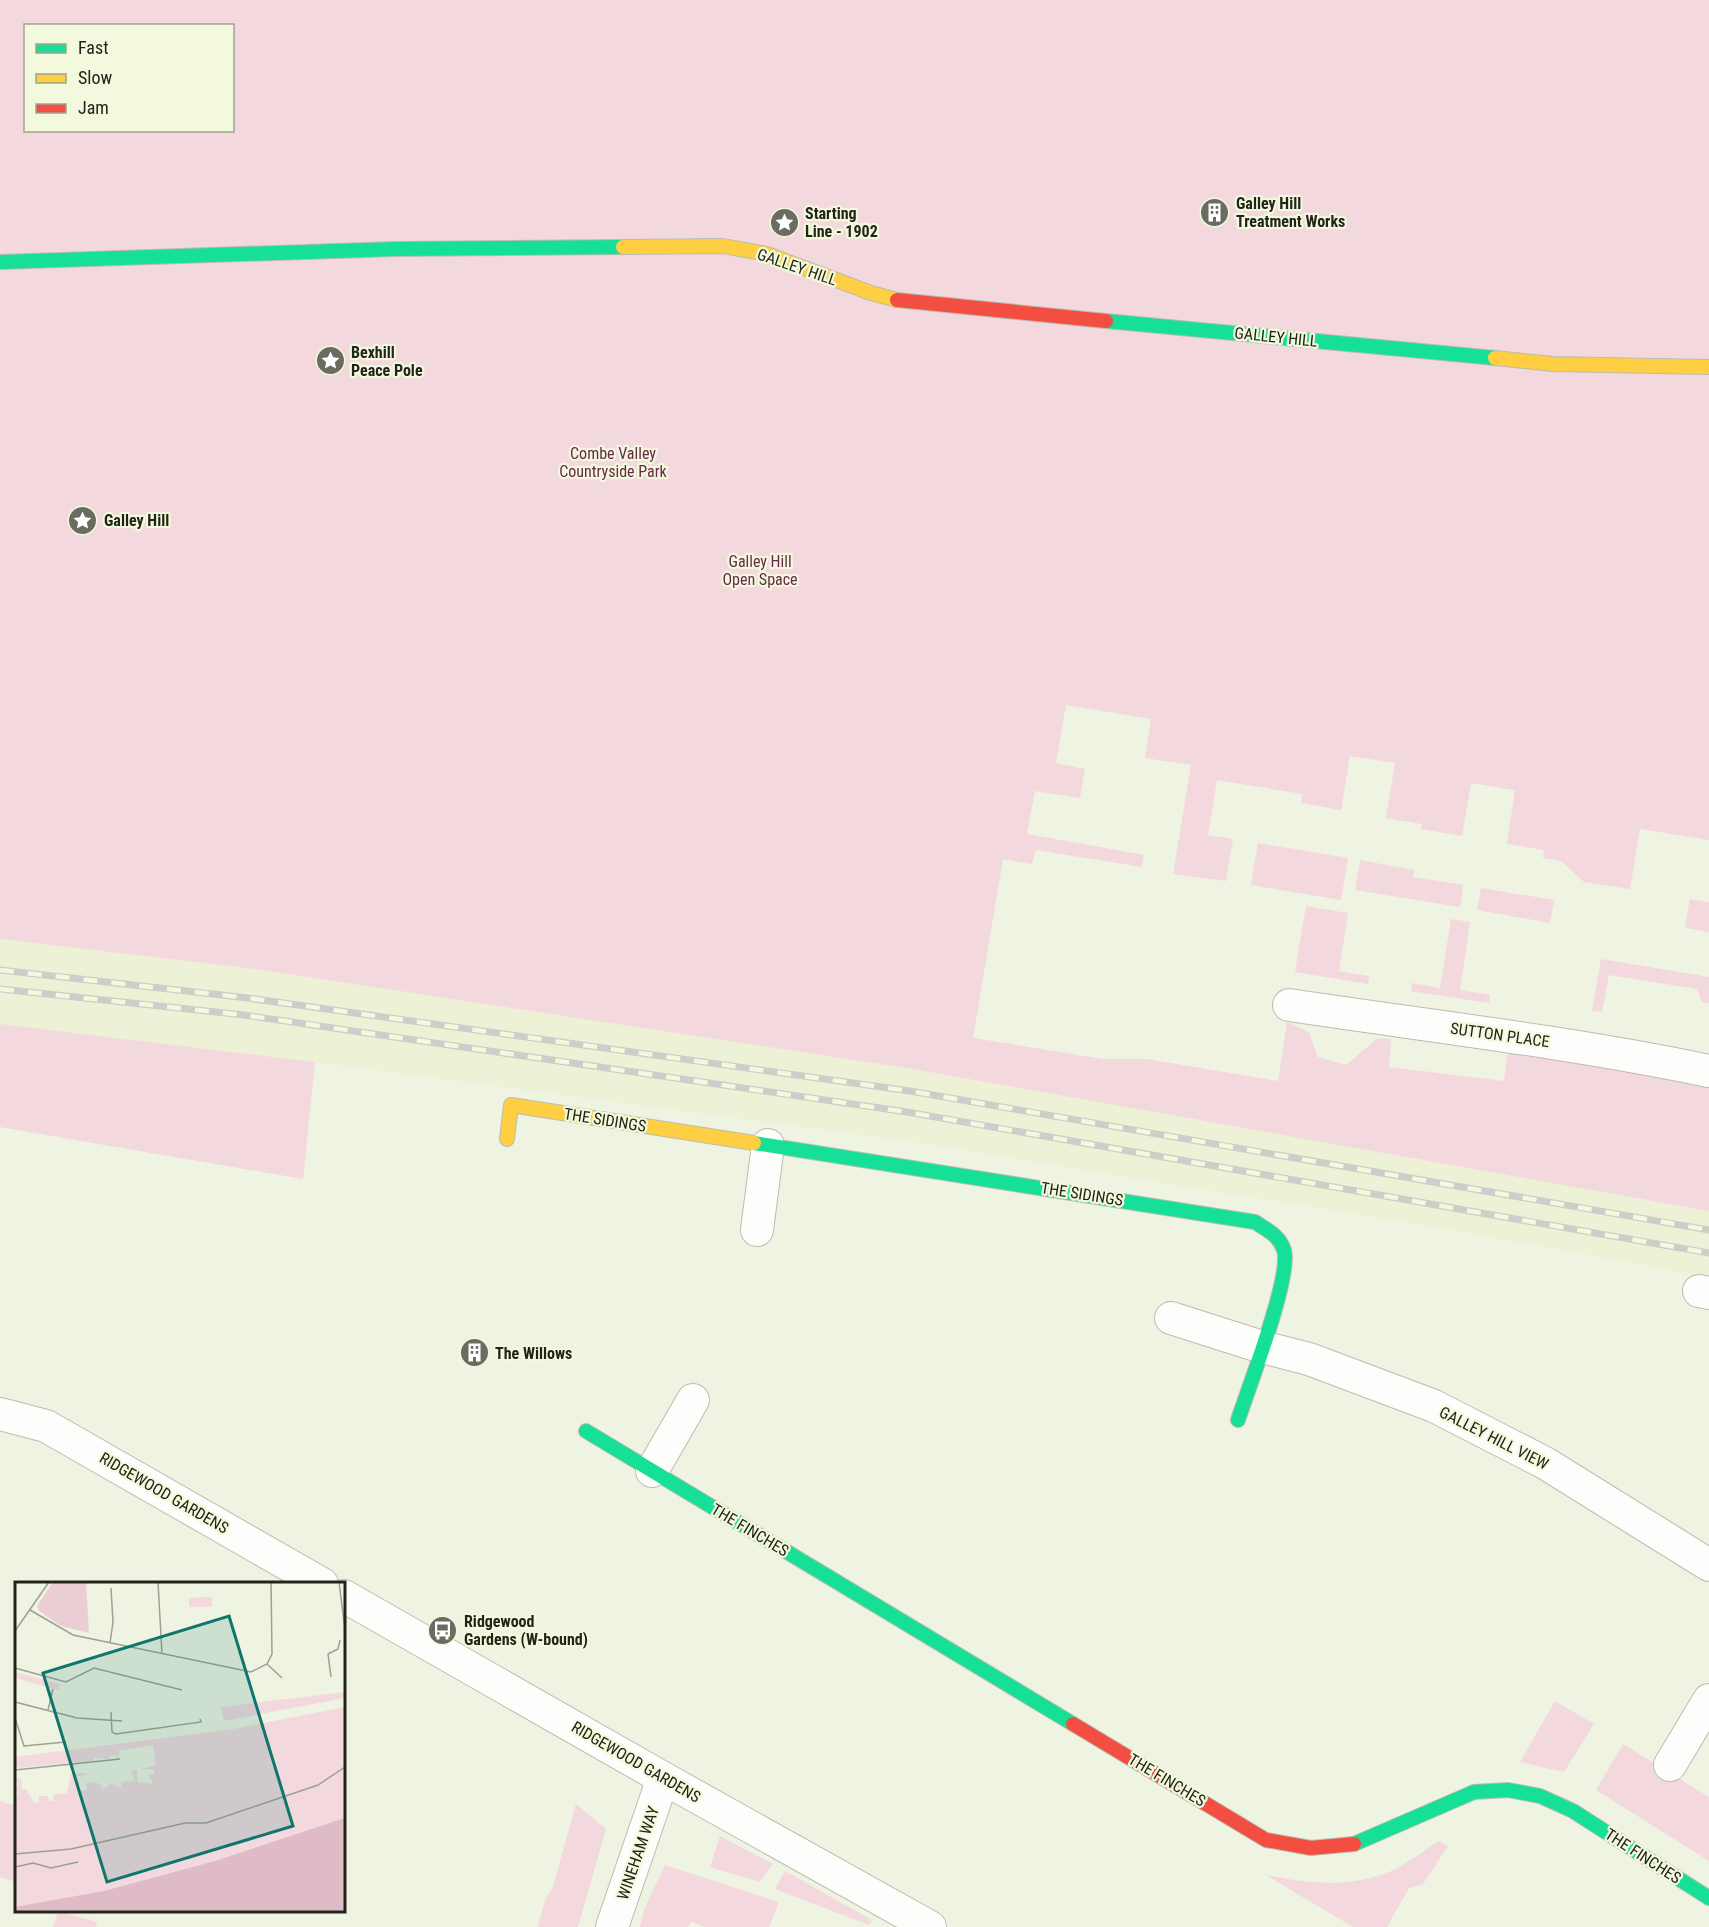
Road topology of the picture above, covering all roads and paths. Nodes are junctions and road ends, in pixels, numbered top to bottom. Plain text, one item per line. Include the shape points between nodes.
1 (0, 261) edge
2 (1709, 367) edge
3 (1289, 1005) dead end
4 (1709, 1071) edge
5 (507, 1139) dead end
6 (768, 1145) junction
7 (757, 1230) dead end
8 (1171, 1318) dead end
9 (1262, 1347) junction
10 (693, 1400) dead end
11 (0, 1414) edge
12 (1238, 1420) dead end
13 (586, 1431) dead end
14 (652, 1471) junction
15 (1709, 1565) edge
16 (319, 1582) edge
17 (345, 1597) edge
18 (1709, 1700) edge
19 (1670, 1765) dead end
20 (663, 1778) junction
21 (1709, 1898) edge
22 (612, 1927) edge
23 (930, 1927) edge

1 - 2 street, GALLEY HILL via 395,249 723,246 767,254 906,302 1553,364
3 - 4 street, SUTTON PLACE via 1503,1035
5 - 6 street, THE SIDINGS via 511,1105
6 - 7 street
6 - 9 street, THE SIDINGS via 1255,1222 1279,1238 1285,1253 1281,1289
8 - 9 street, GALLEY HILL VIEW
9 - 12 street
9 - 15 street, GALLEY HILL VIEW via 1309,1359 1434,1406 1545,1463
10 - 14 street
11 - 16 street, RIDGEWOOD GARDENS via 46,1426
13 - 14 street, THE FINCHES
14 - 21 street, THE FINCHES via 1266,1840 1311,1848 1356,1844 1474,1792 1508,1790 1540,1796 1573,1811
17 - 20 street, RIDGEWOOD GARDENS
18 - 19 street
20 - 22 street, WINEHAM WAY
20 - 23 street, RIDGEWOOD GARDENS

